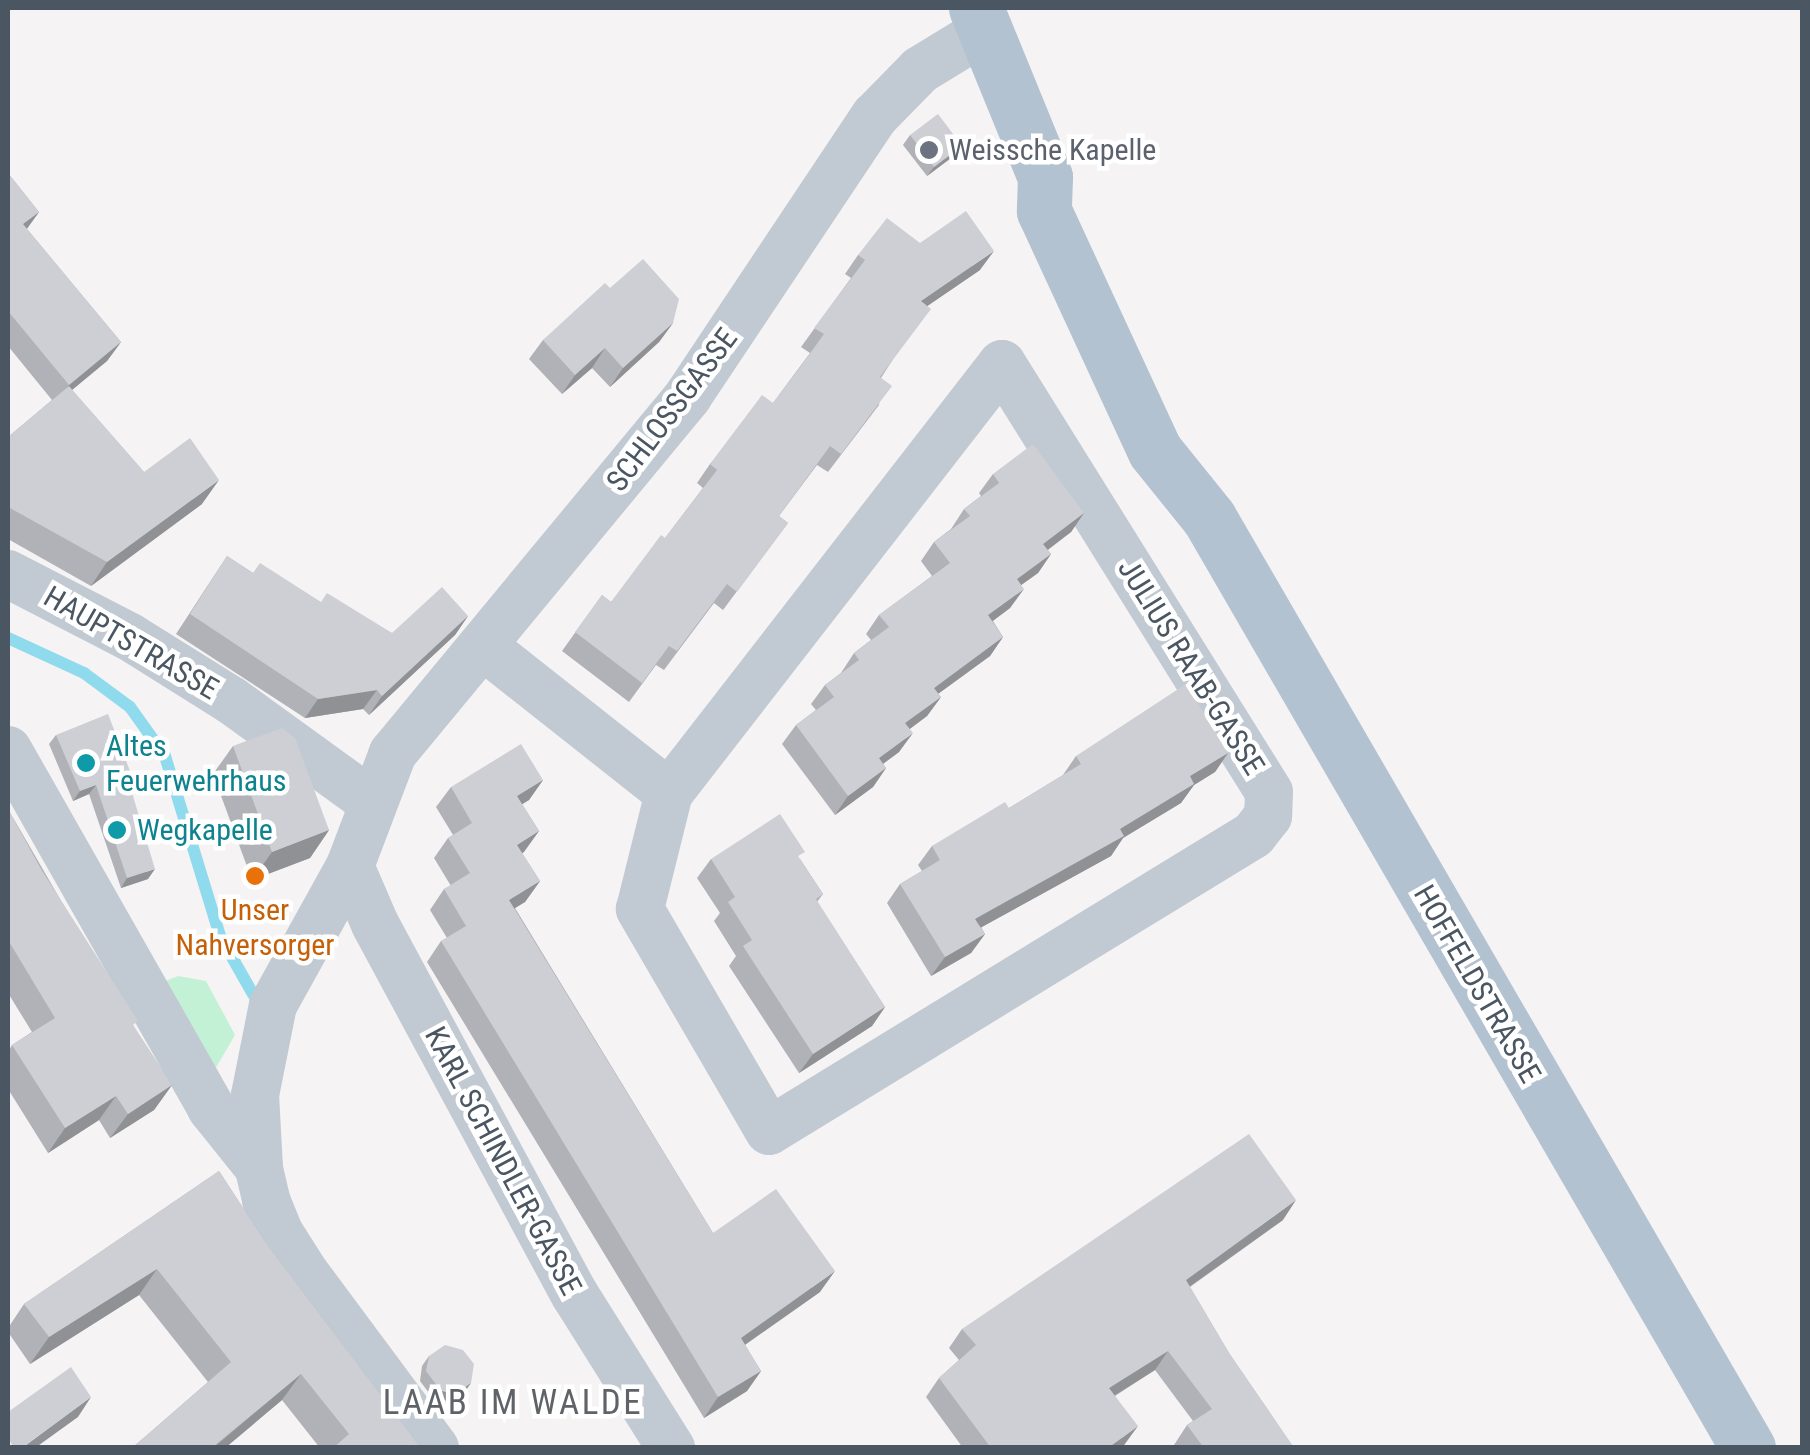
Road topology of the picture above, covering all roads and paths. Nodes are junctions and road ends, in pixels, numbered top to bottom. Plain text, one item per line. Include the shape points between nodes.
1 (980, 19) edge
2 (8, 574) edge
3 (483, 646) junction
4 (8, 750) edge
5 (669, 792) junction
6 (372, 802) junction
7 (350, 866) junction
8 (259, 1168) junction
9 (435, 1448) edge
10 (671, 1448) edge
11 (1748, 1448) edge

1 - 3 street, SCHLOSSGASSE via 875,116 688,396
1 - 11 main road, HOFFELDSTRASSE via 1045,176 1077,195 1190,436 1209,518
2 - 6 street, HAUPTSTRASSE via 130,637 231,700
3 - 5 street
3 - 6 street, SCHLOSSGASSE via 392,754
4 - 8 street via 211,1108
5 - 5 street, JULIUS RAAB-GASSE via 1002,364 1270,792 1268,816 1253,835 769,1131 640,909
6 - 7 street
7 - 8 street via 273,1005 255,1095
7 - 10 street, KARL SCHINDLER-GASSE via 575,1295
8 - 9 street via 279,1232 295,1258

